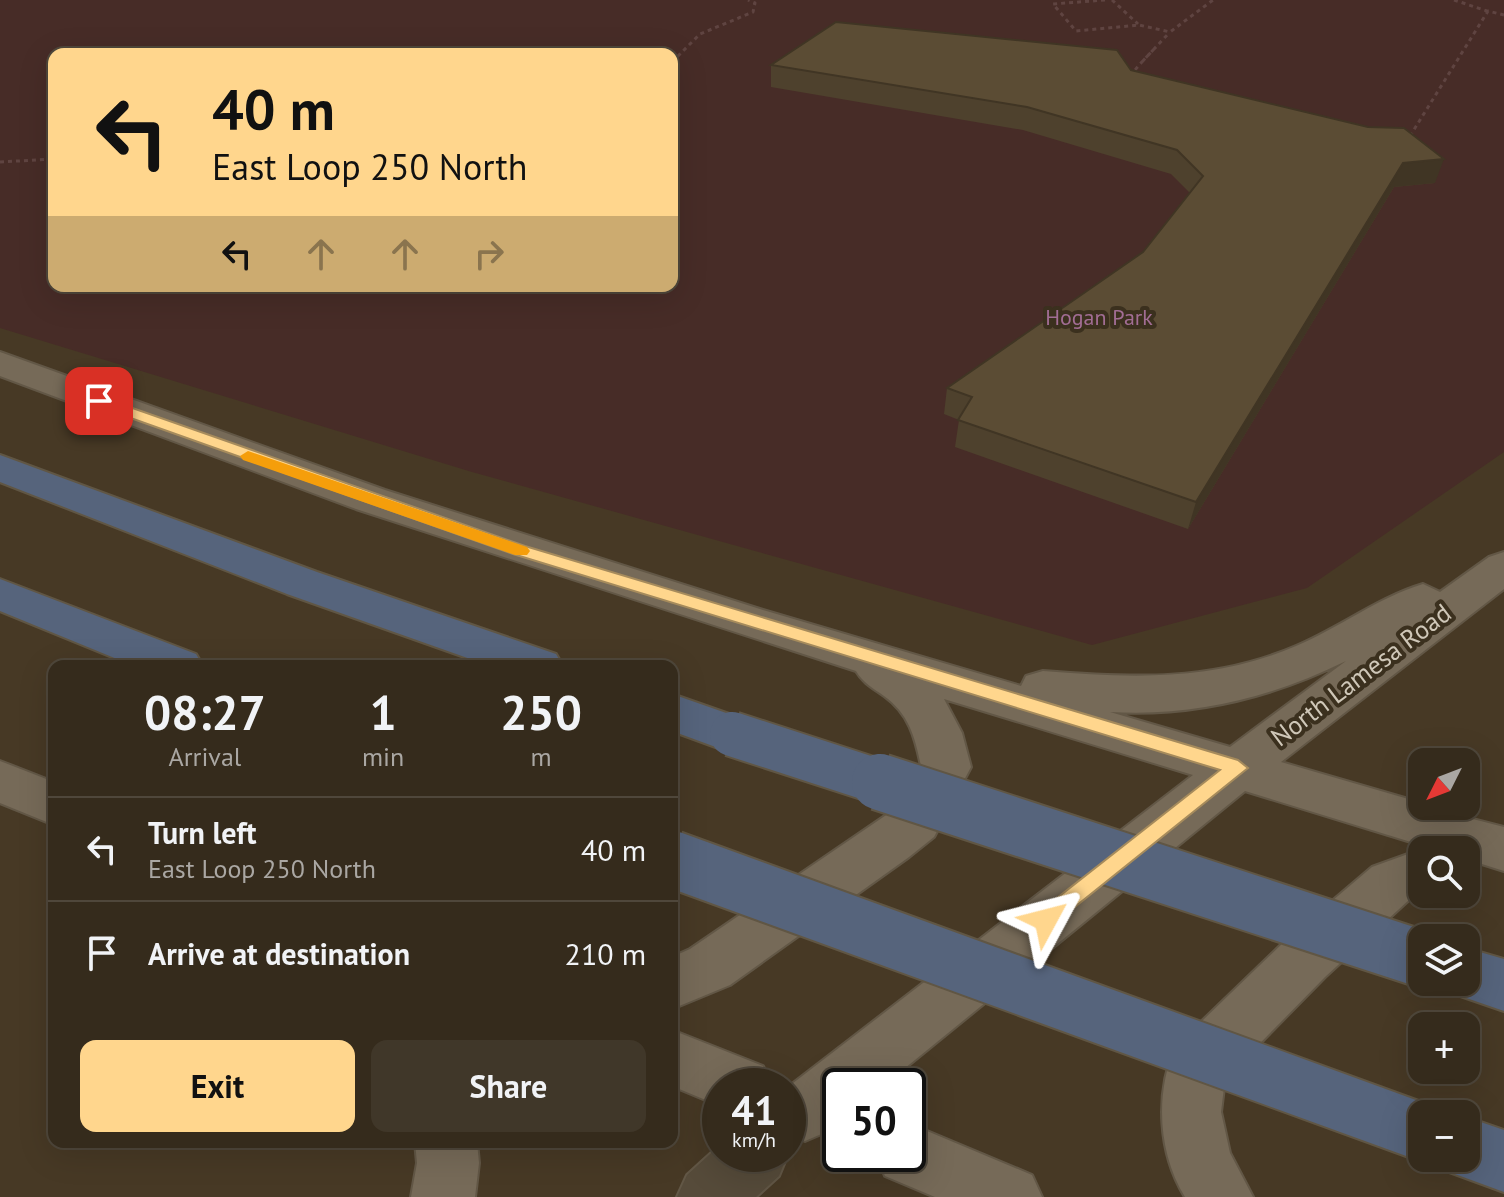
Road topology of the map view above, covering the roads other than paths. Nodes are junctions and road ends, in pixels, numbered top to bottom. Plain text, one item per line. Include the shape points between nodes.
1 (0, 363) edge
2 (0, 468) edge
3 (1504, 564) edge
4 (0, 594) edge
5 (761, 623) junction
6 (165, 660) edge
7 (523, 660) edge
8 (916, 670) junction
9 (678, 714) edge
10 (1238, 768) junction
11 (0, 781) edge
12 (48, 801) edge
13 (1504, 849) edge
14 (678, 861) edge
15 (1480, 864) edge
16 (1504, 864) edge
17 (1408, 877) edge
18 (1408, 954) edge
19 (1480, 977) edge
20 (678, 980) edge
21 (1504, 985) edge
22 (678, 1060) edge
23 (702, 1070) edge
24 (806, 1116) edge
25 (1408, 1127) edge
26 (447, 1148) edge
27 (926, 1162) edge
28 (737, 1172) edge
29 (443, 1197) edge
30 (709, 1197) edge
31 (1010, 1197) edge
32 (1221, 1197) edge

1 - 5 main road via 424,519
2 - 7 highway
3 - 8 main road via 1461,578 1335,649 1268,676 1197,692 1112,695
3 - 10 main road, North Lamesa Road
4 - 6 highway
5 - 8 main road
5 - 20 main road via 856,657 907,686 927,707 946,767 916,822 891,842 721,960
8 - 10 main road
9 - 18 highway, bridge
10 - 13 main road
10 - 24 main road, North Lamesa Road
11 - 12 main road
14 - 25 highway, bridge
15 - 16 main road
17 - 32 main road via 1391,883 1305,959 1196,1067 1191,1112 1201,1165
19 - 21 highway
22 - 23 main road
26 - 29 main road
27 - 31 main road
28 - 30 street

